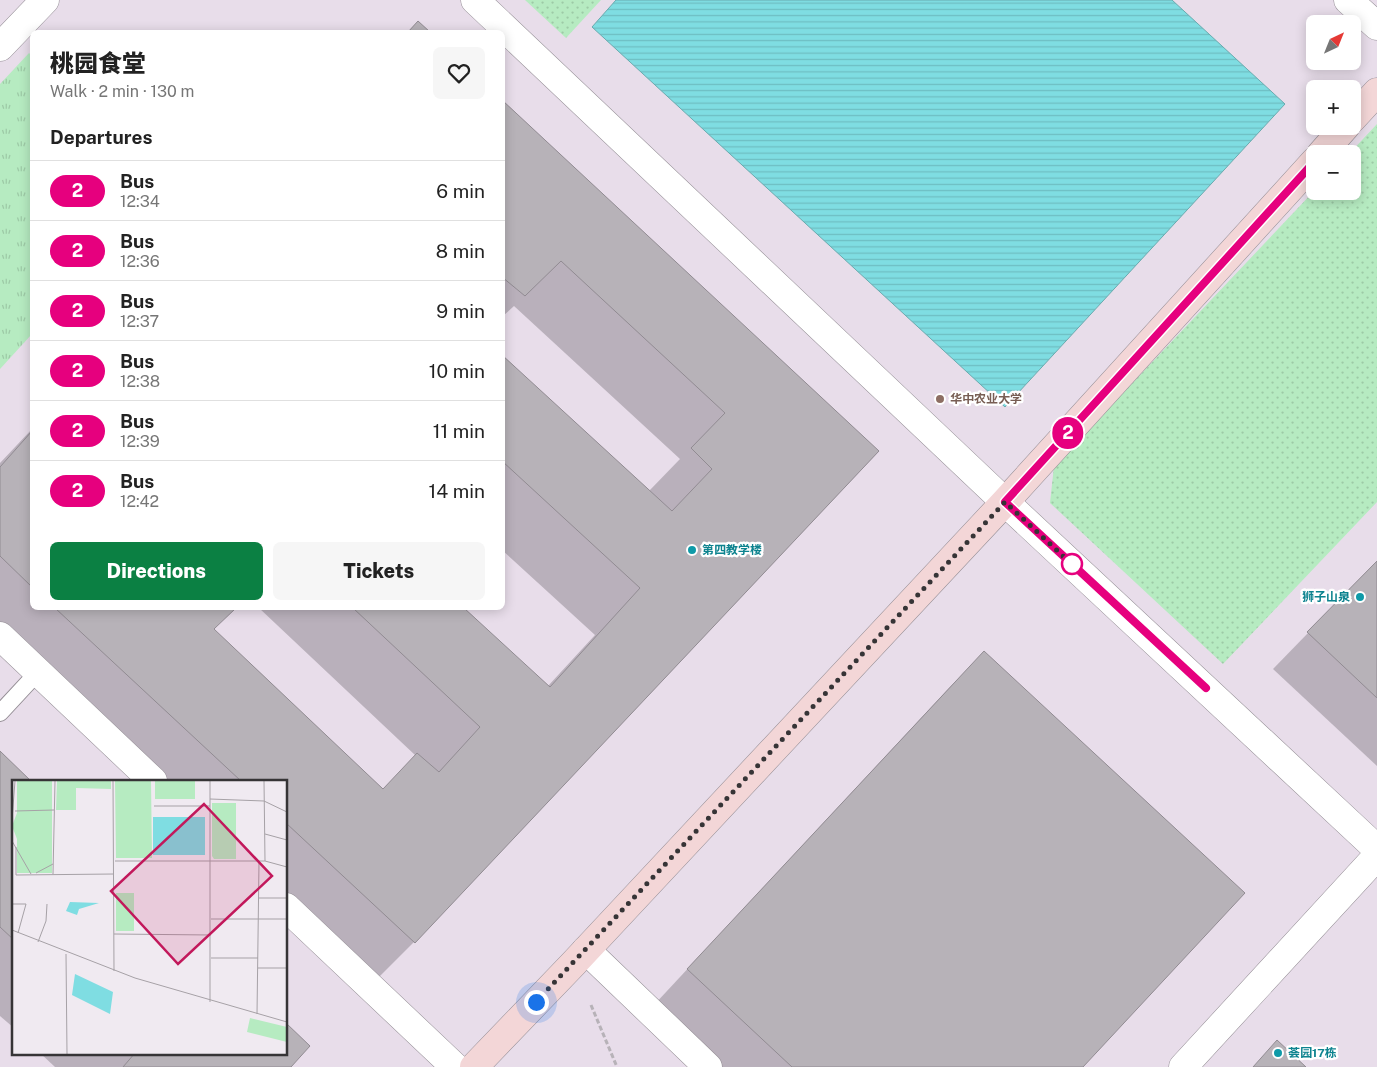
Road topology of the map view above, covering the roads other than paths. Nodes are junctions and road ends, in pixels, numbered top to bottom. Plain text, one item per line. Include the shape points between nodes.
1 (44, 0) edge
2 (475, 0) edge
3 (1348, 0) edge
4 (1377, 26) edge
5 (0, 47) edge
6 (1377, 92) edge
7 (1361, 110) edge
8 (1338, 135) edge
9 (1329, 145) edge
10 (1306, 171) edge
11 (1005, 502) junction
12 (0, 636) edge
13 (38, 672) junction
14 (0, 713) edge
15 (152, 780) edge
16 (1377, 849) edge
17 (1377, 856) edge
18 (288, 909) edge
19 (580, 956) junction
20 (455, 1067) edge
21 (474, 1067) edge
22 (708, 1067) edge
23 (1183, 1067) edge

1 - 5 street
2 - 11 street
3 - 4 street
6 - 7 street
8 - 9 street
10 - 11 street
11 - 16 street
11 - 19 street
12 - 13 street
13 - 14 lane
13 - 15 street
17 - 23 street
18 - 20 street
19 - 21 street
19 - 22 street

